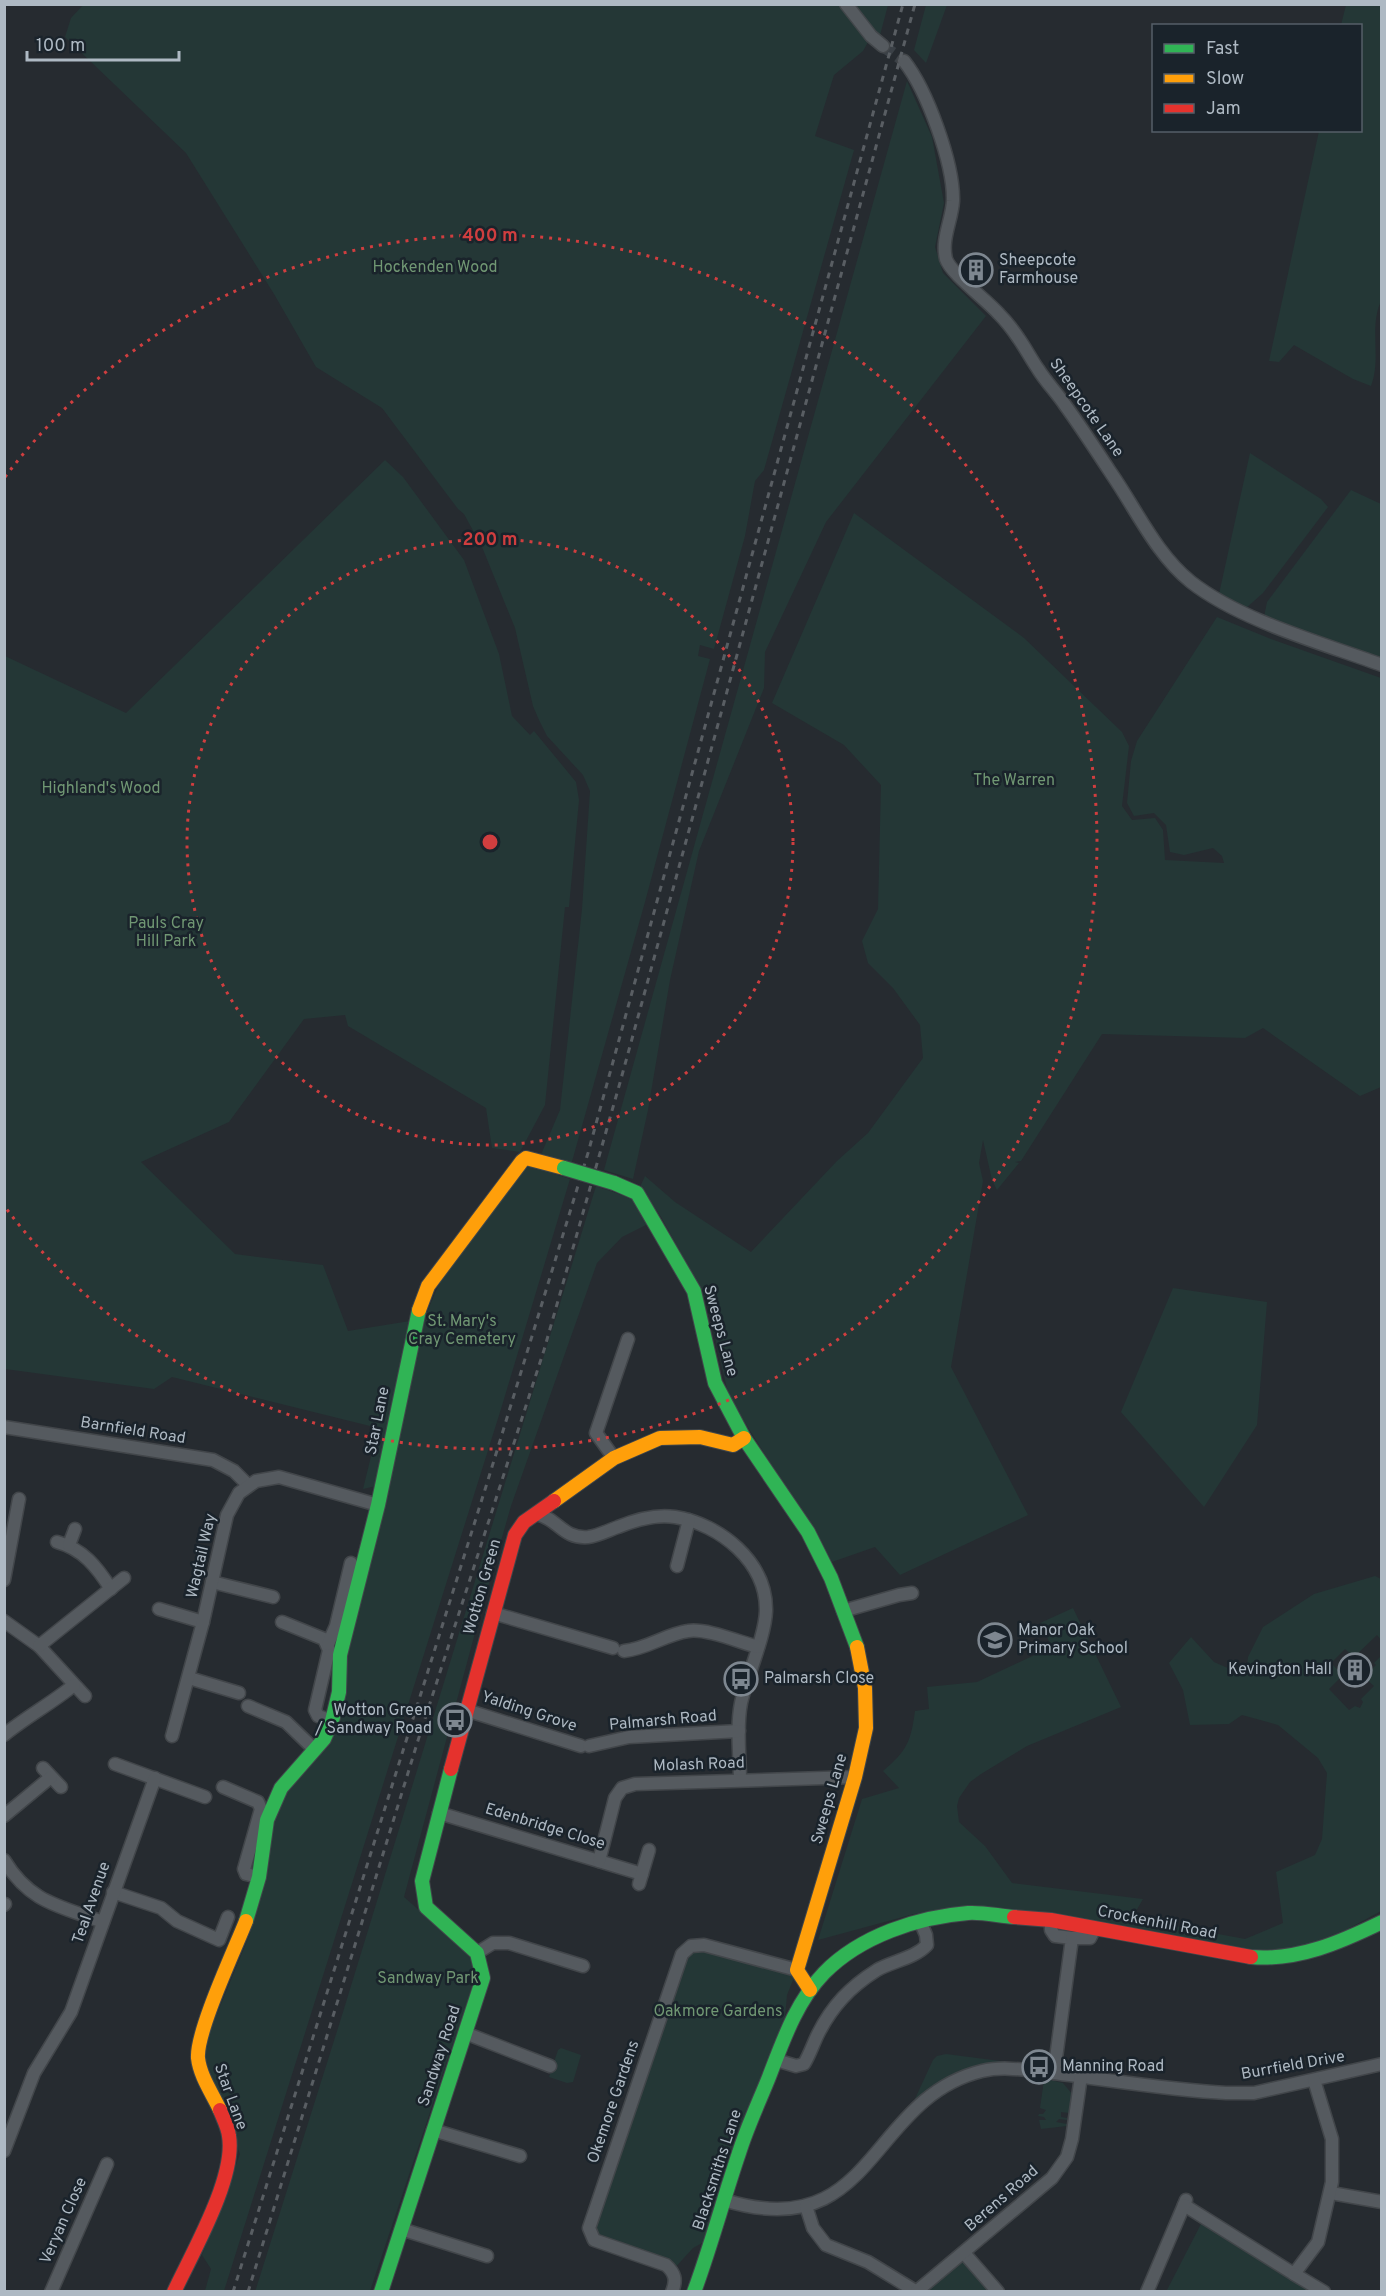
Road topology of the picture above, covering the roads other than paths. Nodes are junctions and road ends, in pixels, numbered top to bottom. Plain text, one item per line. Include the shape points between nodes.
1 (846, 4) edge
2 (883, 46) tunnel mouth
3 (904, 61) tunnel mouth
4 (1382, 665) edge
5 (526, 1158) joint
6 (628, 1340) dead end
7 (4, 1427) edge
8 (744, 1438) junction
9 (614, 1458) junction
10 (248, 1485) junction
11 (378, 1505) junction
12 (4, 1506) edge
13 (536, 1514) junction
14 (689, 1520) junction
15 (75, 1529) dead end
16 (351, 1563) dead end
17 (677, 1566) dead end
18 (124, 1578) dead end
19 (4, 1580) edge
20 (212, 1582) junction
21 (111, 1588) junction
22 (912, 1593) dead end
23 (273, 1597) dead end
24 (159, 1610) dead end
25 (843, 1611) junction
26 (493, 1613) junction
27 (4, 1621) edge
28 (204, 1622) junction
29 (282, 1622) dead end
30 (328, 1644) junction
31 (39, 1646) junction
32 (758, 1647) junction
33 (189, 1678) junction
34 (74, 1685) junction
35 (239, 1693) dead end
36 (85, 1696) dead end
37 (248, 1706) dead end
38 (466, 1710) junction
39 (332, 1721) junction
40 (740, 1731) junction
41 (4, 1736) edge
42 (172, 1736) dead end
43 (585, 1746) joint
44 (315, 1750) junction
45 (115, 1764) dead end
46 (855, 1777) junction
47 (155, 1778) junction
48 (740, 1780) junction
49 (61, 1787) dead end
50 (223, 1787) dead end
51 (205, 1797) dead end
52 (439, 1812) junction
53 (4, 1816) edge
54 (649, 1850) dead end
55 (4, 1860) edge
56 (599, 1861) junction
57 (259, 1877) junction
58 (113, 1892) junction
59 (228, 1917) dead end
60 (1051, 1920) junction
61 (920, 1921) junction
62 (103, 1922) junction
63 (1382, 1922) edge
64 (1095, 1928) junction
65 (1072, 1938) junction
66 (477, 1953) junction
67 (583, 1966) dead end
68 (797, 1970) junction
69 (810, 1990) junction
70 (465, 2033) junction
71 (776, 2060) junction
72 (1382, 2064) edge
73 (550, 2066) dead end
74 (1054, 2073) junction
75 (1081, 2076) junction
76 (1314, 2080) junction
77 (433, 2130) junction
78 (4, 2151) edge
79 (520, 2156) dead end
80 (107, 2162) dead end
81 (1331, 2193) junction
82 (724, 2200) junction
83 (1382, 2202) edge
84 (806, 2206) junction
85 (401, 2229) junction
86 (964, 2253) junction
87 (487, 2256) dead end
88 (1294, 2274) junction
89 (917, 2291) edge
90 (51, 2292) edge
91 (174, 2292) edge
92 (381, 2292) edge
93 (672, 2292) edge
94 (694, 2292) edge
95 (998, 2292) edge
96 (1147, 2292) edge
97 (1324, 2292) edge

1 - 2 street via 862,27
3 - 4 street, Sheepcote Lane via 938,131 953,183 946,259 952,270 1000,314 1018,337 1159,547 1193,583 1236,609
5 - 8 street, Sweeps Lane, bridge via 637,1193 694,1291 715,1383
5 - 11 street, Star Lane via 428,1286 413,1327
6 - 9 street via 596,1433
7 - 10 street, Barnfield Road via 213,1460 234,1470
8 - 9 street, Wotton Green via 733,1445 700,1437 660,1438
8 - 25 street, Sweeps Lane via 808,1532
9 - 13 street, Wotton Green
10 - 11 street via 285,1477
10 - 20 street, Wagtail Way via 227,1515
11 - 39 street, Star Lane via 340,1655 339,1692
12 - 19 street via 18,1504
13 - 14 street via 546,1516 571,1536 589,1537 636,1520 672,1516
13 - 26 street, Wotton Green via 515,1535
14 - 17 street
14 - 32 street via 712,1528 731,1541 760,1580 766,1612
15 - 21 street via 63,1543 94,1563
16 - 30 street
18 - 21 street
20 - 23 street
20 - 28 street, Wagtail Way
21 - 31 street
22 - 25 street
24 - 28 street
25 - 46 street, Sweeps Lane via 857,1648 865,1688 866,1728
26 - 32 street via 619,1650 634,1650 698,1630
26 - 38 street, Wotton Green
27 - 31 street
28 - 33 street, Wagtail Way
29 - 30 street
30 - 39 street via 315,1710 318,1716
31 - 34 street
32 - 40 street via 741,1705
33 - 35 street
33 - 42 street, Wagtail Way
34 - 36 street
34 - 41 street
37 - 44 street via 285,1722
38 - 43 street, Yalding Grove
38 - 52 street, Wotton Green
39 - 44 street, Star Lane
40 - 43 street, Palmarsh Road via 628,1737
40 - 48 street
44 - 57 street, Star Lane via 281,1788 267,1820
45 - 47 street
46 - 48 street, Molash Road
46 - 68 street, Sweeps Lane
47 - 51 street
47 - 58 street, Teal Avenue
48 - 56 street, Molash Road via 634,1784 622,1788 615,1798
49 - 53 street via 47,1772
50 - 57 street via 258,1802 261,1809 244,1869 246,1874
52 - 56 street, Edenbridge Close
52 - 66 street via 423,1881 426,1907
54 - 56 street, Edenbridge Close via 640,1879
55 - 62 street via 15,1877 40,1899
57 - 91 street, Star Lane via 202,2032 198,2057 229,2136 229,2164 221,2191
58 - 59 street via 161,1908 177,1921 219,1940
58 - 62 street, Teal Avenue
60 - 61 street, Crockenhill Road via 970,1913
60 - 64 street, Crockenhill Road
60 - 65 street via 1055,1936
61 - 69 street, Crockenhill Road via 859,1946 838,1960
61 - 71 street via 927,1945 850,1988 826,2019 804,2064 796,2066
62 - 78 street, Teal Avenue via 71,2012 34,2073
63 - 64 street, Crockenhill Road via 1303,1954 1267,1958
64 - 65 street via 1090,1938
65 - 74 street
66 - 67 street via 493,1943 509,1943
66 - 70 street, Sandway Road via 483,1978
68 - 69 street
68 - 93 street, Okemore Gardens via 704,1945 691,1946 682,1954 589,2228 594,2240 666,2265 675,2277
69 - 71 street, Crockenhill Road via 789,2025
70 - 73 street
70 - 77 street, Sandway Road
71 - 82 street, Blacksmiths Lane
72 - 76 street, Burrfield Drive
74 - 75 street, Burrfield Drive
74 - 84 street, Burrfield Drive via 982,2071 945,2086 913,2110 850,2183
75 - 76 street, Burrfield Drive via 1226,2094 1254,2093
75 - 86 street, Berens Road via 1072,2139 1061,2167
76 - 81 street via 1332,2139
77 - 79 street
77 - 85 street, Sandway Road
80 - 90 street, Veryan Close
81 - 83 street
81 - 88 street via 1318,2242
82 - 84 street, Burrfield Drive via 780,2210
82 - 94 street, Blacksmiths Lane
84 - 89 street via 813,2229 826,2245 868,2262
85 - 87 street
85 - 92 street, Sandway Road
86 - 89 street, Berens Road
86 - 95 street
88 - 96 street via 1185,2202
88 - 97 street

